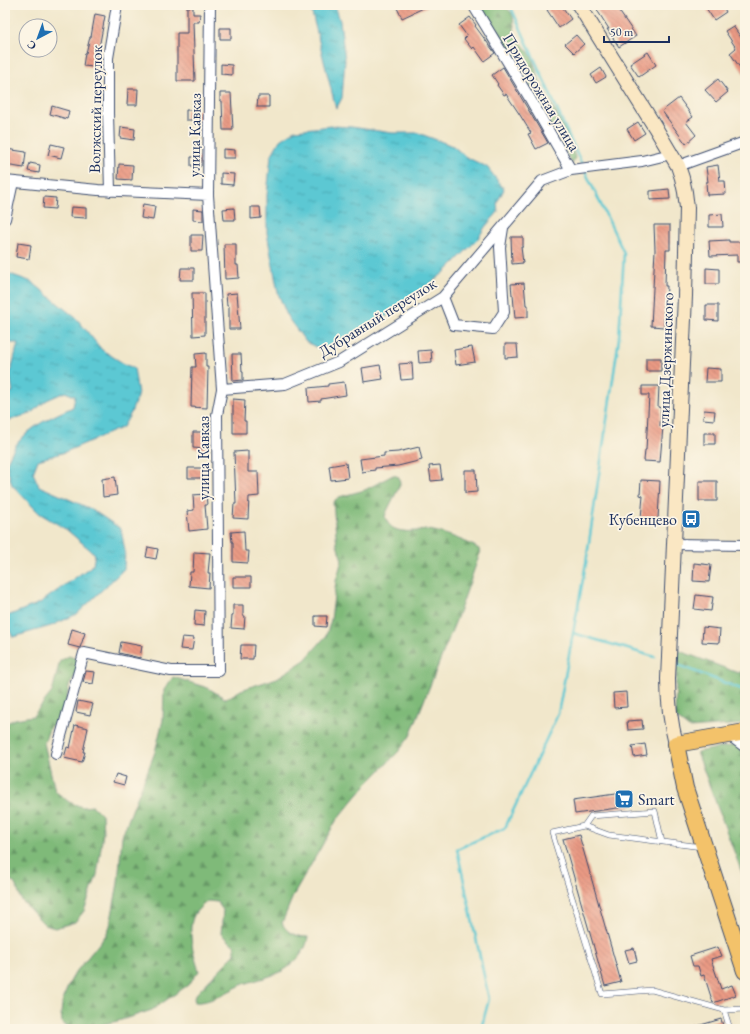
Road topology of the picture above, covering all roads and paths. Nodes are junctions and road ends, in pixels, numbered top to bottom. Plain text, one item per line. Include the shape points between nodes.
1 (117, 5) edge
2 (210, 5) edge
3 (473, 5) edge
4 (579, 5) edge
5 (745, 142) edge
6 (674, 160) junction
7 (571, 170) junction
8 (9, 182) edge
9 (110, 191) junction
10 (208, 195) junction
11 (5, 219) edge
12 (504, 227) junction
13 (443, 297) junction
14 (222, 389) junction
15 (674, 544) junction
16 (745, 545) edge
17 (745, 732) edge
18 (729, 734) junction
19 (676, 744) junction
20 (745, 747) edge
21 (56, 754) dead end
22 (584, 826) junction
23 (662, 842) junction
24 (703, 848) junction
25 (745, 971) edge
26 (745, 1009) edge
27 (724, 1010) junction
28 (730, 1029) edge

1 - 9 street, Волжский переулок via 108,58
2 - 10 street, улица Кавказ
3 - 7 street, Придорожная улица
4 - 6 main road, улица Дзержинского
5 - 6 street, Придорожная улица
6 - 7 street, Придорожная улица via 642,161
6 - 15 main road, улица Дзержинского via 682,178 687,208
7 - 12 street, Дубравный переулок via 542,181
8 - 9 street, Волжский переулок
8 - 11 street
9 - 10 street, Волжский переулок
10 - 14 street, улица Кавказ
12 - 13 street, Дубравный переулок
12 - 13 street via 500,247 504,312 493,329 454,325
13 - 14 street, Дубравный переулок via 338,362 286,384
14 - 21 street, улица Кавказ via 216,416 219,671 171,671 84,653
15 - 16 street
15 - 19 main road, улица Дзержинского via 668,650 668,707
17 - 18 main road
18 - 19 main road
18 - 20 street
19 - 24 main road via 685,788
22 - 23 lane via 609,835
22 - 23 lane via 591,816 655,811
22 - 27 lane via 552,833 602,994 652,990
23 - 24 lane
24 - 25 main road
26 - 27 lane
27 - 28 lane

